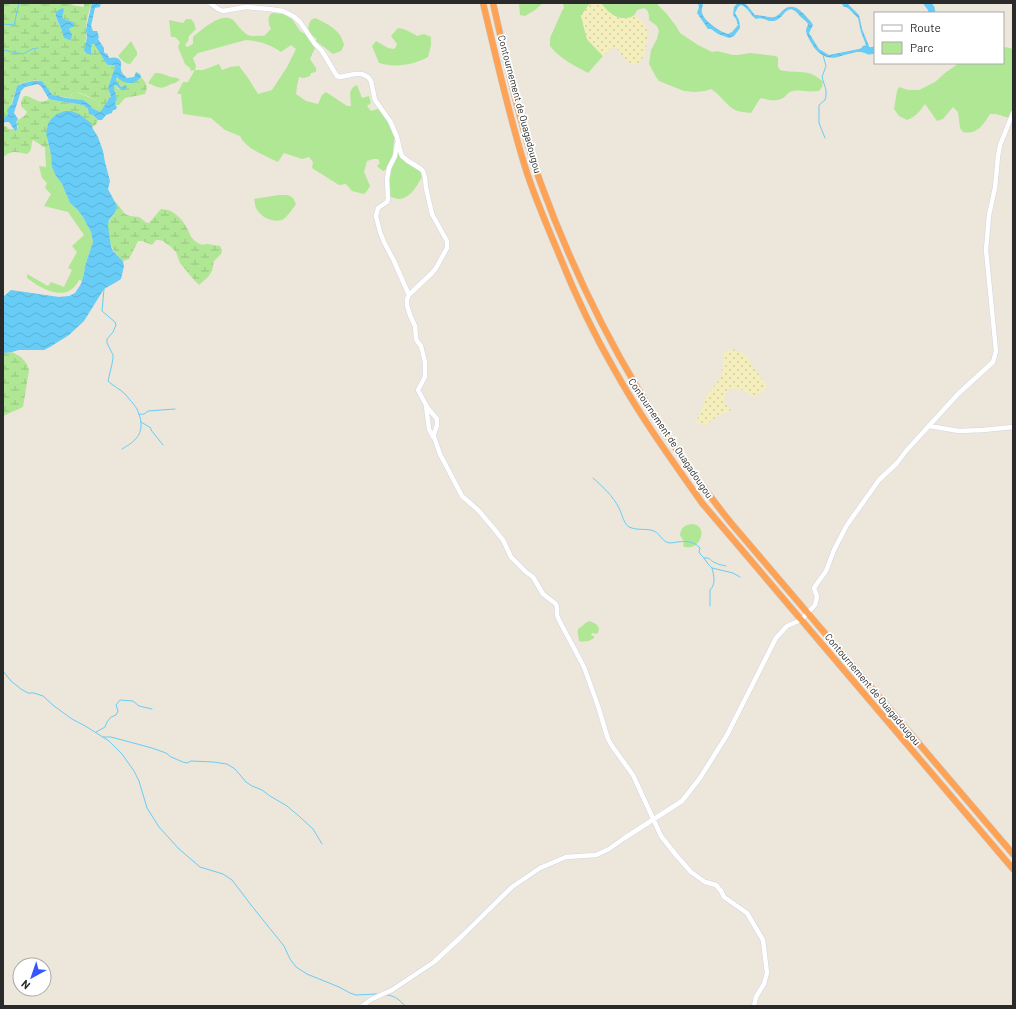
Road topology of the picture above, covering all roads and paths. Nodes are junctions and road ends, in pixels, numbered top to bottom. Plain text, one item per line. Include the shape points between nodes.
1 (210, 3) edge
2 (483, 3) edge
3 (493, 3) edge
4 (1013, 113) edge
5 (398, 142) junction
6 (409, 295) junction
7 (426, 404) junction
8 (929, 426) junction
9 (1013, 427) edge
10 (435, 440) junction
11 (808, 613) junction
12 (801, 620) junction
13 (653, 820) junction
14 (1013, 854) edge
15 (1013, 869) edge
16 (362, 1006) edge
17 (754, 1006) edge

1 - 5 street via 223,11 246,7 282,11 293,16 322,51 337,76 362,74 368,77 375,100 390,121
2 - 12 highway, Contournement de Ouagadougou via 527,173 588,320 617,375 676,467 702,503
3 - 11 highway, Contournement de Ouagadougou via 524,129 541,183 561,235 604,329 652,412 708,494
4 - 8 street via 1000,145 986,244 995,357 993,362 958,394
5 - 6 street via 387,179 388,200 378,208 376,216 384,242
5 - 6 street via 402,156 423,171 432,214 447,242 447,248 436,268
6 - 7 street via 407,305 425,362 425,377 418,390
7 - 10 street via 429,429
7 - 10 street via 437,419
8 - 9 street via 959,431
8 - 11 street via 897,463 878,480 847,526 826,571 814,588 817,597 815,605
10 - 13 street via 462,496 495,530 511,557 532,578 543,594 556,604 559,620 584,667 608,739 633,775
11 - 12 street
11 - 14 highway, Contournement de Ouagadougou
12 - 13 street via 787,626 776,638 727,735 700,778 682,801
12 - 15 highway, Contournement de Ouagadougou
13 - 16 street via 596,855 566,856 540,868 512,887 434,962
13 - 17 street via 661,836 691,872 705,882 716,885 724,897 747,912 763,940 767,973

